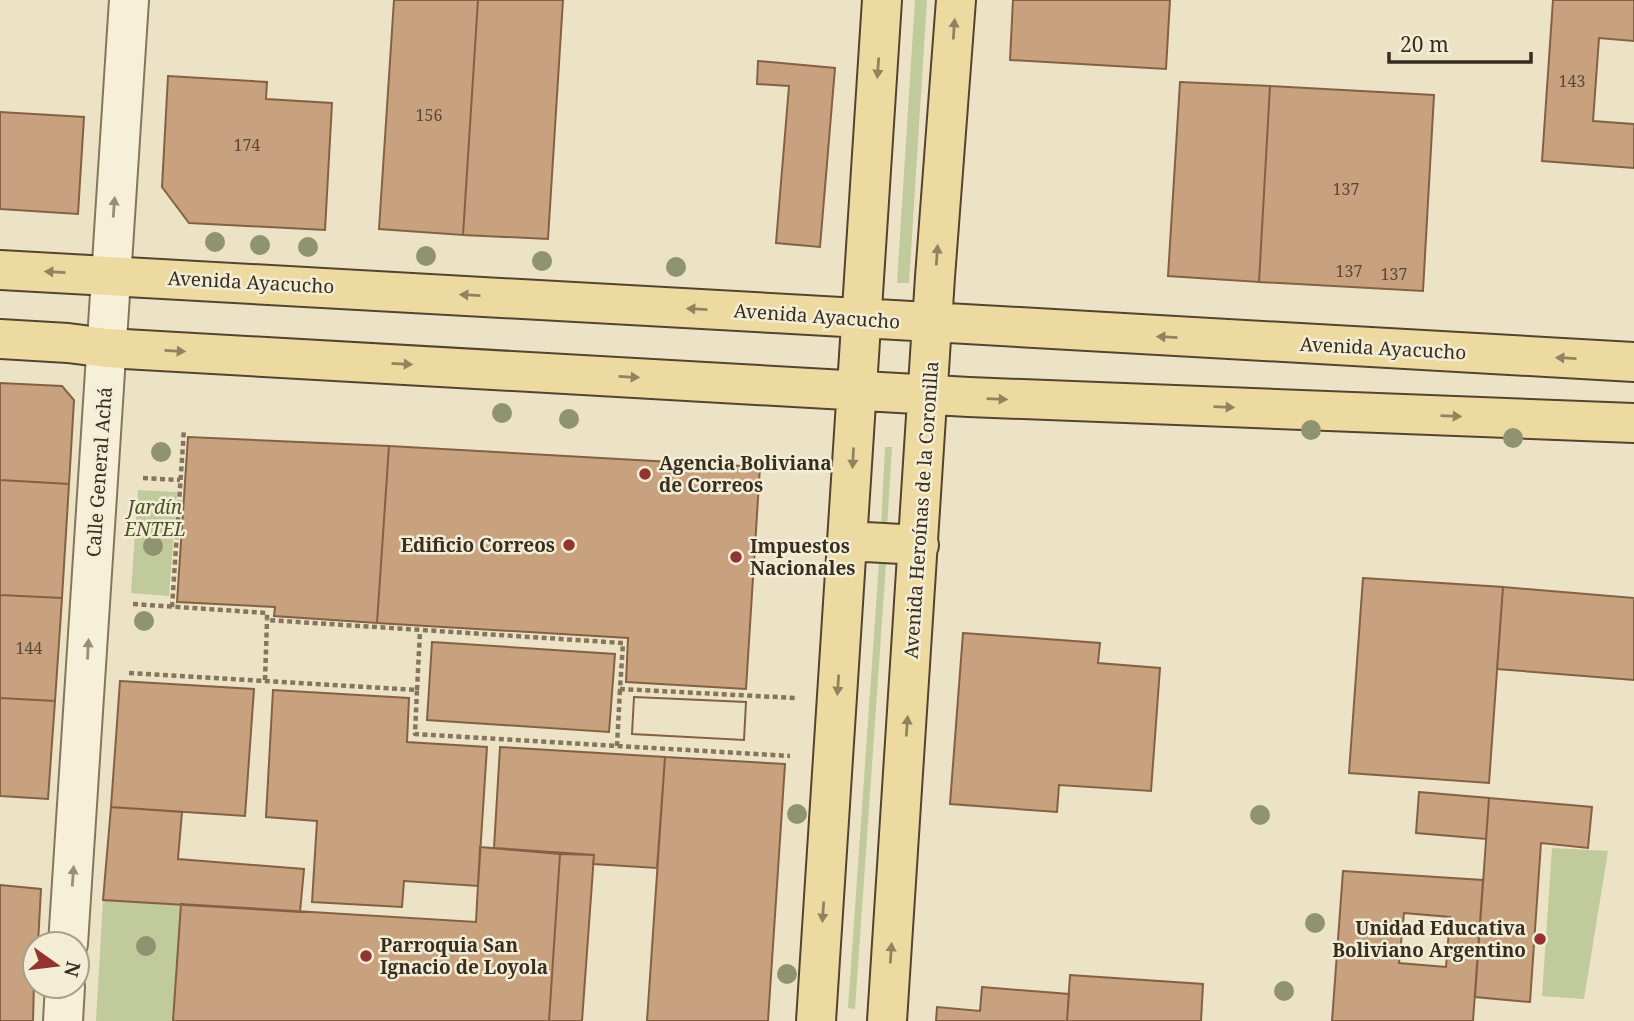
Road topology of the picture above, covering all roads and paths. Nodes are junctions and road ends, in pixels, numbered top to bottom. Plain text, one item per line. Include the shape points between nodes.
1 (129, 0) edge
2 (882, 0) edge
3 (956, 0) edge
4 (0, 270) edge
5 (110, 275) junction
6 (863, 319) junction
7 (933, 324) junction
8 (0, 339) edge
9 (107, 348) junction
10 (1634, 362) edge
11 (857, 390) junction
12 (929, 395) junction
13 (1634, 423) edge
14 (184, 429) dead end
15 (141, 478) dead end
16 (180, 480) junction
17 (848, 541) junction
18 (919, 545) junction
19 (267, 620) junction
20 (420, 631) junction
21 (130, 673) dead end
22 (264, 680) junction
23 (417, 690) junction
24 (620, 690) junction
25 (747, 695) dead end
26 (617, 746) junction
27 (744, 753) dead end
28 (69, 930) edge
29 (64, 1000) edge
30 (63, 1021) edge
31 (818, 1021) edge
32 (887, 1021) edge

5 -> 1 street, Calle General Achá
2 -> 6 main road
7 -> 3 main road, Avenida Heroínas de la Coronilla
5 -> 4 main road, Avenida Ayacucho
6 -> 5 main road, Avenida Ayacucho
5 - 9 street, Calle General Achá
6 - 7 main road, Avenida Ayacucho
6 - 11 main road
10 -> 7 main road, Avenida Ayacucho
7 - 12 main road, Avenida Heroínas de la Coronilla
8 - 9 main road
9 -> 11 main road
28 -> 9 street, Calle General Achá
11 - 12 main road
11 -> 17 main road
12 -> 13 main road
12 - 18 main road, Avenida Heroínas de la Coronilla
14 - 16 path
15 - 16 path
16 - 19 path via 172,607 267,613
17 - 18 main road
17 -> 31 main road
32 -> 18 main road, Avenida Heroínas de la Coronilla
19 - 20 path
19 - 22 path
20 - 23 path
20 - 24 path via 623,643
21 - 22 path
22 - 23 path
23 - 26 path via 415,734
24 - 25 path
24 - 26 path
26 - 27 path
29 - 30 street

